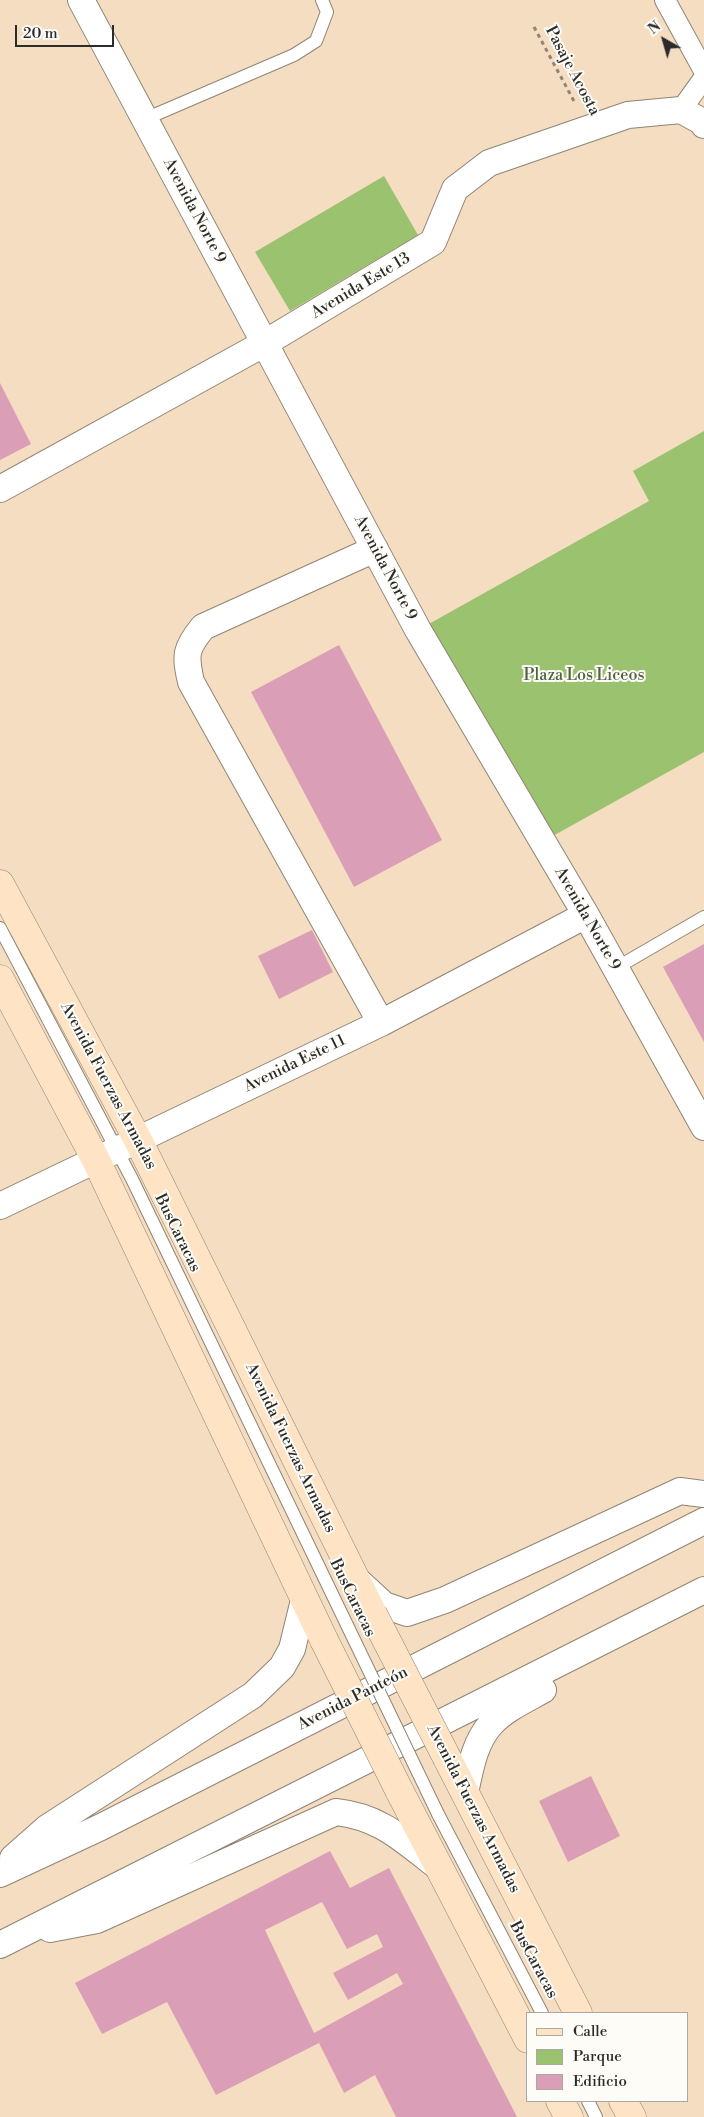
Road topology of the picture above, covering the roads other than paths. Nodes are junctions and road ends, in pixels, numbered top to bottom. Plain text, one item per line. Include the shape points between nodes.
1 (81, 0) edge
2 (322, 0) edge
3 (665, 0) edge
4 (704, 71) edge
5 (704, 78) edge
6 (681, 110) junction
7 (145, 119) junction
8 (704, 125) edge
9 (265, 343) junction
10 (0, 489) edge
11 (375, 549) junction
12 (0, 884) edge
13 (586, 915) junction
14 (704, 916) edge
15 (0, 928) edge
16 (616, 968) junction
17 (0, 979) edge
18 (380, 1023) junction
19 (704, 1127) edge
20 (117, 1150) junction
21 (0, 1206) edge
22 (704, 1494) edge
23 (704, 1521) edge
24 (353, 1576) junction
25 (704, 1590) edge
26 (304, 1600) junction
27 (704, 1607) edge
28 (465, 1793) junction
29 (437, 1866) junction
30 (0, 1870) edge
31 (0, 1874) edge
32 (9, 1940) edge
33 (541, 2012) edge
34 (577, 2012) edge
35 (526, 2035) edge
36 (561, 2102) edge
37 (588, 2102) edge
38 (624, 2102) edge
39 (569, 2117) edge
40 (596, 2117) edge
41 (632, 2117) edge

1 - 7 street, Avenida Norte 9
2 - 7 lane via 326,12 316,41 294,55
3 - 4 street
5 - 6 street
6 - 8 street
6 - 9 street, Avenida Este 13 via 628,115 488,163 455,189 433,242
7 - 9 street, Avenida Norte 9
9 - 10 street, Avenida Este 13
9 - 11 street, Avenida Norte 9
11 - 13 street, Avenida Norte 9 via 418,630
11 - 18 street via 203,627 191,642 186,659 192,682
12 - 20 main road, Avenida Fuerzas Armadas
13 - 16 street, Avenida Norte 9
13 - 18 street, Avenida Este 11
14 - 16 lane
15 - 20 lane, BusCaracas
16 - 19 street, Avenida Norte 9
17 - 20 main road, Avenida Fuerzas Armadas
18 - 20 street, Avenida Este 11
20 - 21 street, Avenida Este 11
20 - 24 main road, Avenida Fuerzas Armadas
20 - 26 main road, Avenida Fuerzas Armadas
20 - 33 lane, BusCaracas, bridge via 438,1814
22 - 24 street via 680,1492 445,1600 407,1613 384,1605
23 - 31 street, Avenida Panteón via 101,1827
24 - 28 main road, Avenida Fuerzas Armadas, bridge
25 - 32 street
26 - 29 main road, Avenida Fuerzas Armadas, bridge
26 - 30 street via 292,1649 282,1667 253,1695 47,1828
27 - 28 street via 516,1704 491,1724 476,1749
28 - 34 main road, Avenida Fuerzas Armadas
29 - 32 street via 387,1828 357,1814 336,1812 97,1920
29 - 35 main road, Avenida Fuerzas Armadas
36 - 39 main road
37 - 40 lane
38 - 41 main road

